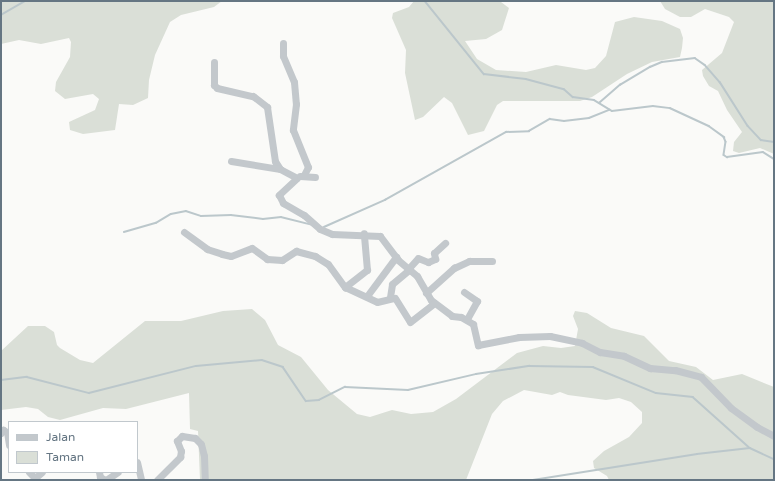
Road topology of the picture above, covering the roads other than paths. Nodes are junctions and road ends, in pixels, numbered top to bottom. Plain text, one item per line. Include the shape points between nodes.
1 (283, 43) dead end
2 (214, 62) dead end
3 (231, 161) dead end
4 (280, 169) junction
5 (304, 175) junction
6 (296, 176) junction
7 (315, 177) dead end
8 (184, 232) dead end
9 (364, 233) junction
10 (445, 243) dead end
11 (396, 257) junction
12 (492, 261) dead end
13 (410, 269) junction
14 (345, 287) junction
15 (464, 292) dead end
16 (426, 293) junction
17 (367, 296) junction
18 (390, 297) junction
19 (434, 303) junction
20 (467, 319) junction
21 (1, 432) edge
22 (774, 436) edge
23 (8, 438) edge
24 (138, 466) edge
25 (30, 473) edge
26 (41, 473) edge
27 (99, 473) edge
28 (116, 473) edge
29 (106, 480) edge
30 (141, 480) edge
31 (157, 480) edge
32 (205, 480) edge

1 - 5 street via 284,56 294,82 294,136 304,152 308,167
2 - 4 street via 214,84 217,88 253,96 268,107 275,162
3 - 4 street
4 - 6 street
5 - 6 street
5 - 7 street
6 - 9 street via 278,195 279,199 315,222 320,229 339,235
8 - 14 street via 207,249 230,256 252,248 267,259 282,260 296,251 310,254 328,264
9 - 11 street via 380,236
9 - 14 street via 368,270
10 - 13 street via 434,253 435,259 428,262 418,258
11 - 13 street
11 - 17 street
12 - 16 street via 469,262 454,268
13 - 16 street
13 - 18 street via 392,284
14 - 17 street
15 - 20 street via 477,301
16 - 19 street
17 - 18 street via 377,302
18 - 19 street via 395,298 410,322
19 - 20 street via 452,316
20 - 22 street via 475,326 479,345 519,337 550,336 582,343 600,352 624,356 650,368 675,370 701,377 731,408
21 - 23 street via 7,432
24 - 30 street
25 - 26 street via 37,478
27 - 29 street via 100,477
28 - 29 street
31 - 32 street via 180,457 181,451 177,441 182,436 195,438 201,444

